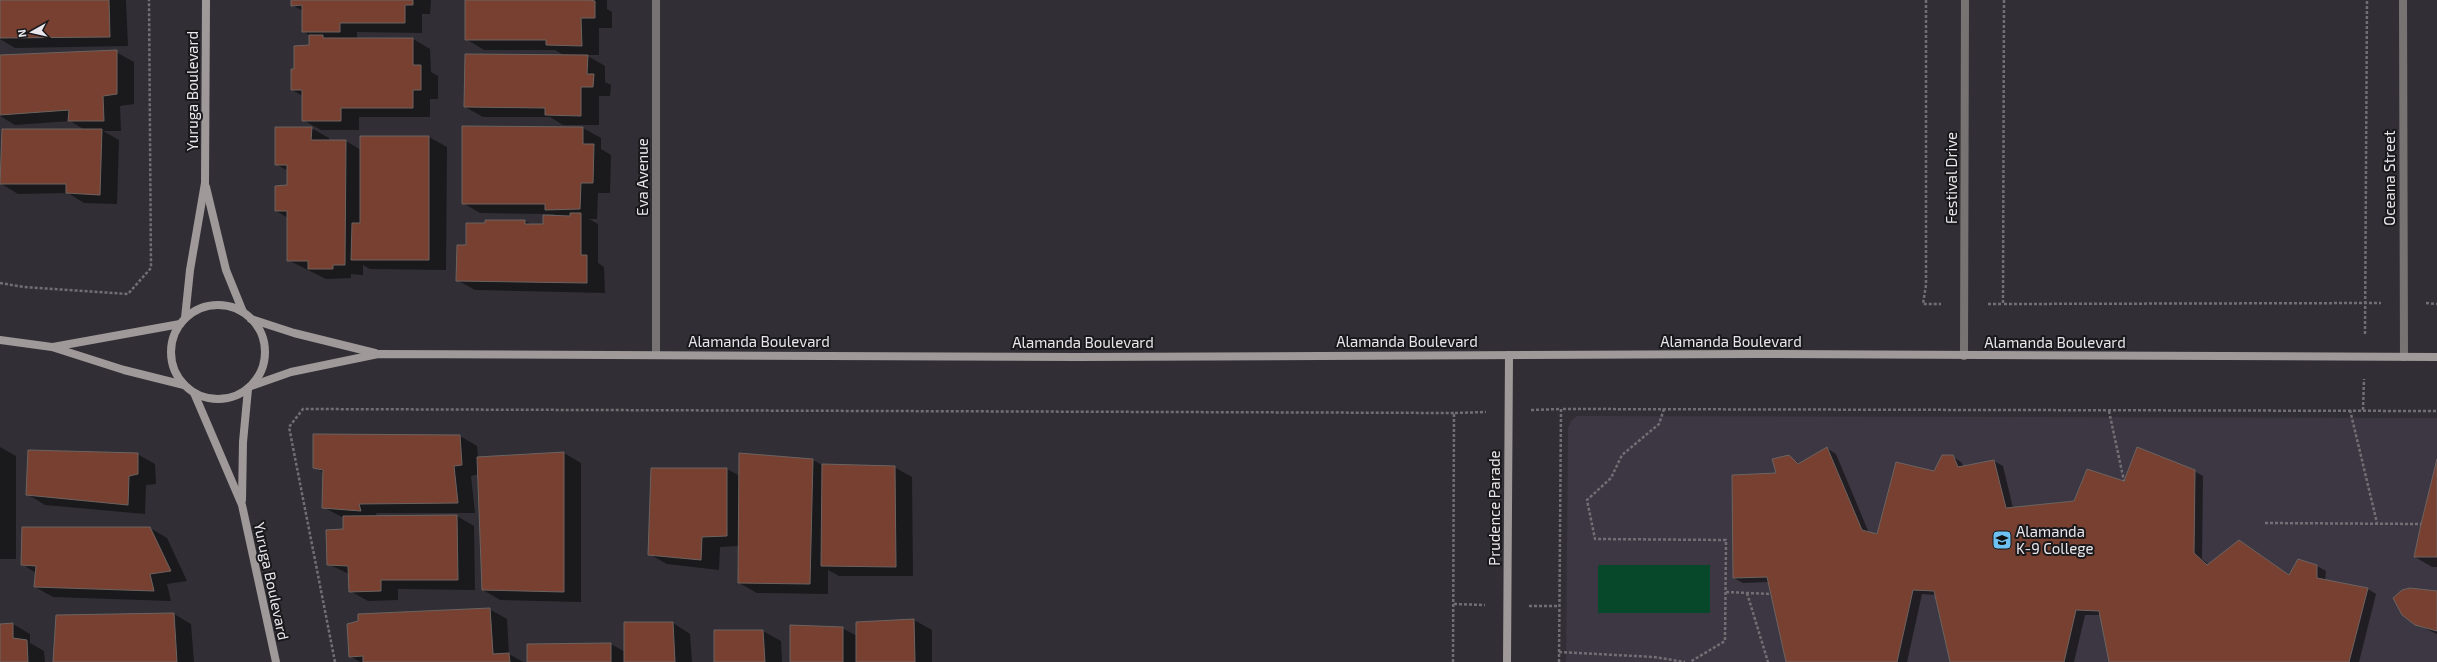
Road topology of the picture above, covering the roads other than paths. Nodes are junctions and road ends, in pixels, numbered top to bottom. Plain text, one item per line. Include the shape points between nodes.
1 (206, 0) edge
2 (656, 0) edge
3 (1965, 0) edge
4 (2403, 0) edge
5 (205, 183) junction
6 (243, 312) junction
7 (251, 318) junction
8 (182, 321) junction
9 (0, 340) edge
10 (52, 347) junction
11 (378, 354) junction
12 (656, 354) junction
13 (1509, 355) junction
14 (1964, 356) junction
15 (2404, 357) junction
16 (2437, 357) edge
17 (184, 385) junction
18 (249, 387) junction
19 (194, 393) junction
20 (242, 505) junction
21 (276, 662) edge
22 (1507, 662) edge

1 - 5 street, Yuruga Boulevard
2 - 12 street, Eva Avenue
3 - 14 street, Festival Drive
4 - 15 street, Oceana Street
5 - 6 street, Yuruga Boulevard via 226,270
5 - 8 street, Yuruga Boulevard
6 - 7 street
6 - 8 street via 229,306 213,305 197,309
7 - 11 street, Alamanda Boulevard via 294,333
7 - 18 street via 260,330 264,360 259,374
8 - 10 street
8 - 17 street via 170,349 172,362
9 - 10 street
10 - 17 street via 124,370
11 - 12 street, Alamanda Boulevard
11 - 18 street, Alamanda Boulevard via 291,372
12 - 13 street, Alamanda Boulevard via 1077,357
13 - 14 street, Alamanda Boulevard
13 - 22 street, Prudence Parade
14 - 15 street, Alamanda Boulevard
15 - 16 street, Alamanda Boulevard
17 - 19 street
18 - 19 street via 235,396 221,399
18 - 20 street, Yuruga Boulevard via 243,442
19 - 20 street, Yuruga Boulevard
20 - 21 street, Yuruga Boulevard

